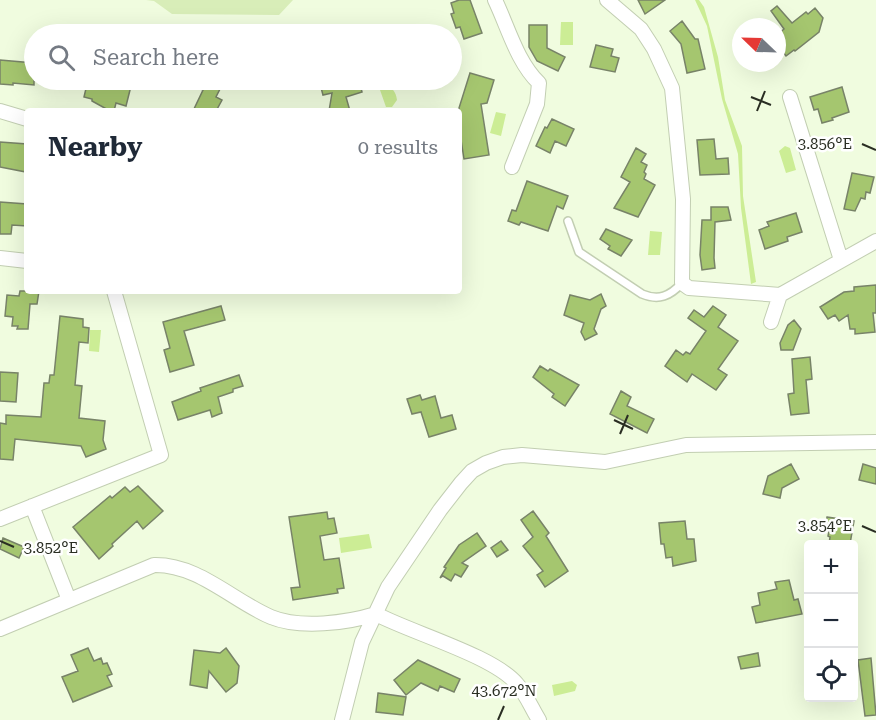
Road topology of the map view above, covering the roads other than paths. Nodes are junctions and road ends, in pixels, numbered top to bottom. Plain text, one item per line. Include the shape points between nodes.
1 (495, 0) edge
2 (607, 0) edge
3 (790, 97) dead end
4 (0, 111) edge
5 (24, 118) edge
6 (512, 167) dead end
7 (568, 221) dead end
8 (876, 242) edge
9 (0, 258) edge
10 (841, 260) junction
11 (24, 261) edge
12 (682, 283) junction
13 (115, 294) edge
14 (780, 295) junction
15 (771, 322) dead end
16 (876, 442) edge
17 (32, 506) junction
18 (0, 519) edge
19 (69, 600) junction
20 (376, 614) junction
21 (0, 629) edge
22 (342, 720) edge
23 (539, 720) edge

1 - 6 street via 524,63 539,83 537,104
2 - 12 street via 641,29 672,88 683,199
3 - 10 street
4 - 5 street
7 - 12 lane via 579,252 642,294 661,298
8 - 10 street
9 - 11 street
10 - 14 street
12 - 14 street via 689,288
13 - 17 street via 161,455
14 - 15 street
16 - 20 street via 686,445 605,462 503,457 472,471 440,510 388,587
17 - 18 street
17 - 19 street
19 - 20 street via 158,565 194,575 271,617 288,622 342,622
19 - 21 street
20 - 22 street via 363,642
20 - 23 street via 502,672 517,684

